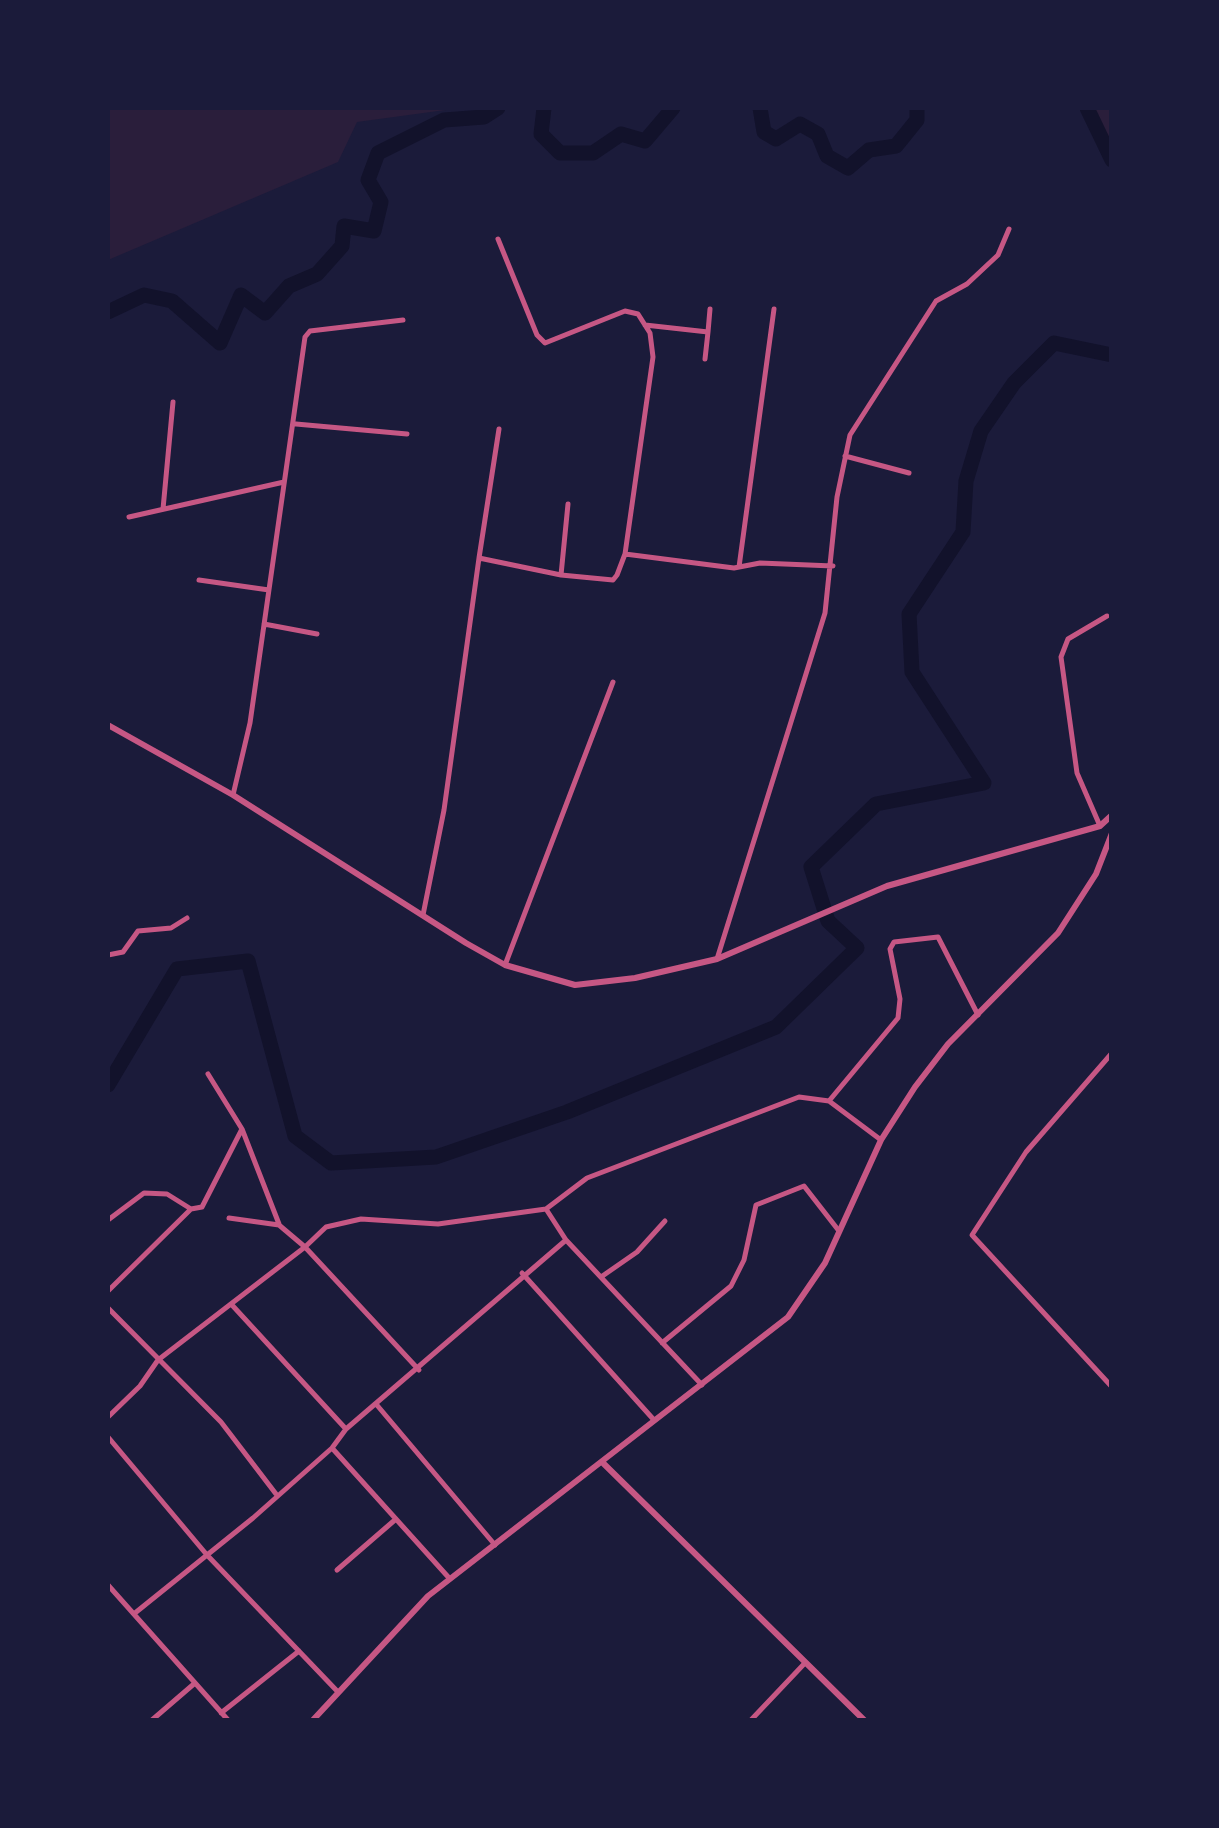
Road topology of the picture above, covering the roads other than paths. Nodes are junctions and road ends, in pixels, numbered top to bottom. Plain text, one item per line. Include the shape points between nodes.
1 (1009, 230) dead end
2 (498, 239) dead end
3 (774, 309) dead end
4 (710, 310) dead end
5 (403, 320) dead end
6 (645, 325) junction
7 (708, 332) junction
8 (706, 358) dead end
9 (173, 402) dead end
10 (296, 424) junction
11 (499, 428) dead end
12 (407, 434) dead end
13 (845, 456) junction
14 (910, 473) dead end
15 (284, 482) junction
16 (568, 504) dead end
17 (163, 509) junction
18 (129, 517) dead end
19 (624, 554) junction
20 (479, 558) junction
21 (833, 566) junction
22 (739, 568) junction
23 (561, 574) junction
24 (199, 580) dead end
25 (269, 590) junction
26 (1107, 616) dead end
27 (264, 624) junction
28 (316, 634) dead end
29 (613, 682) dead end
30 (108, 726) edge
31 (233, 795) junction
32 (1112, 814) edge
33 (1100, 826) junction
34 (1112, 833) edge
35 (1111, 841) edge
36 (187, 918) dead end
37 (422, 918) junction
38 (108, 955) edge
39 (716, 959) junction
40 (505, 965) junction
41 (978, 1016) junction
42 (1112, 1053) edge
43 (208, 1074) dead end
44 (829, 1100) junction
45 (242, 1129) junction
46 (880, 1140) junction
47 (191, 1208) junction
48 (546, 1209) junction
49 (228, 1218) dead end
50 (108, 1220) edge
51 (665, 1221) dead end
52 (279, 1225) junction
53 (839, 1232) junction
54 (566, 1240) junction
55 (305, 1247) junction
56 (522, 1273) junction
57 (601, 1278) junction
58 (108, 1291) edge
59 (232, 1305) junction
60 (108, 1308) edge
61 (662, 1343) junction
62 (158, 1360) junction
63 (419, 1370) junction
64 (702, 1385) junction
65 (1112, 1387) edge
66 (376, 1404) junction
67 (108, 1417) edge
68 (654, 1420) junction
69 (346, 1429) junction
70 (108, 1437) edge
71 (332, 1448) junction
72 (602, 1462) junction
73 (276, 1495) junction
74 (396, 1519) junction
75 (496, 1545) junction
76 (207, 1555) junction
77 (337, 1570) dead end
78 (450, 1579) junction
79 (108, 1585) edge
80 (135, 1613) junction
81 (299, 1650) junction
82 (804, 1664) junction
83 (196, 1683) junction
84 (338, 1692) junction
85 (224, 1718) edge
86 (152, 1720) edge
87 (312, 1720) edge
88 (752, 1720) edge
89 (864, 1720) edge

1 - 13 street via 998,255 936,301 850,435
2 - 6 street via 545,342 625,311
3 - 22 street
4 - 7 street
5 - 10 street via 310,331
6 - 7 street
6 - 19 street via 654,357
7 - 8 street
9 - 17 street
10 - 12 street
10 - 15 street
11 - 20 street
13 - 14 street
13 - 21 street
15 - 17 street
15 - 25 street
16 - 23 street
17 - 18 street
19 - 22 street
19 - 23 street via 613,580
20 - 23 street
20 - 37 street
21 - 22 street
21 - 39 street via 810,664
24 - 25 street
25 - 27 street
26 - 33 street via 1068,638 1061,658 1077,773
27 - 28 street
27 - 31 street
29 - 40 street
30 - 31 street
31 - 37 street
32 - 33 street
33 - 39 street via 888,886
34 - 35 street
35 - 41 street via 1058,933
36 - 38 street via 171,928 138,931 123,952
37 - 40 street
39 - 40 street via 575,985
41 - 44 street via 938,937 894,942 898,1018
41 - 46 street via 948,1044
42 - 65 street via 1026,1152 972,1235
43 - 45 street
44 - 46 street
44 - 48 street via 799,1097 724,1125 587,1178
45 - 47 street via 202,1208
45 - 52 street
46 - 53 street
47 - 50 street via 167,1194 144,1193
47 - 58 street
48 - 54 street
48 - 55 street via 438,1224 361,1219 326,1227
49 - 52 street
51 - 57 street
52 - 55 street
53 - 61 street via 804,1186 756,1205 744,1260 730,1286
53 - 64 street via 788,1316
54 - 56 street
54 - 57 street
55 - 59 street
55 - 63 street
56 - 63 street
56 - 68 street
57 - 61 street
59 - 62 street
59 - 69 street
60 - 62 street
61 - 64 street
62 - 67 street
62 - 73 street via 221,1422
63 - 66 street
64 - 68 street
66 - 69 street
66 - 75 street
68 - 72 street
69 - 71 street
70 - 76 street
71 - 73 street
71 - 74 street
72 - 75 street
72 - 82 street
73 - 76 street
74 - 77 street
74 - 78 street
75 - 78 street
76 - 80 street
76 - 81 street
78 - 84 street
79 - 80 street
80 - 83 street
81 - 84 street
81 - 85 street
82 - 88 street
82 - 89 street
83 - 85 street
83 - 86 street
84 - 87 street

